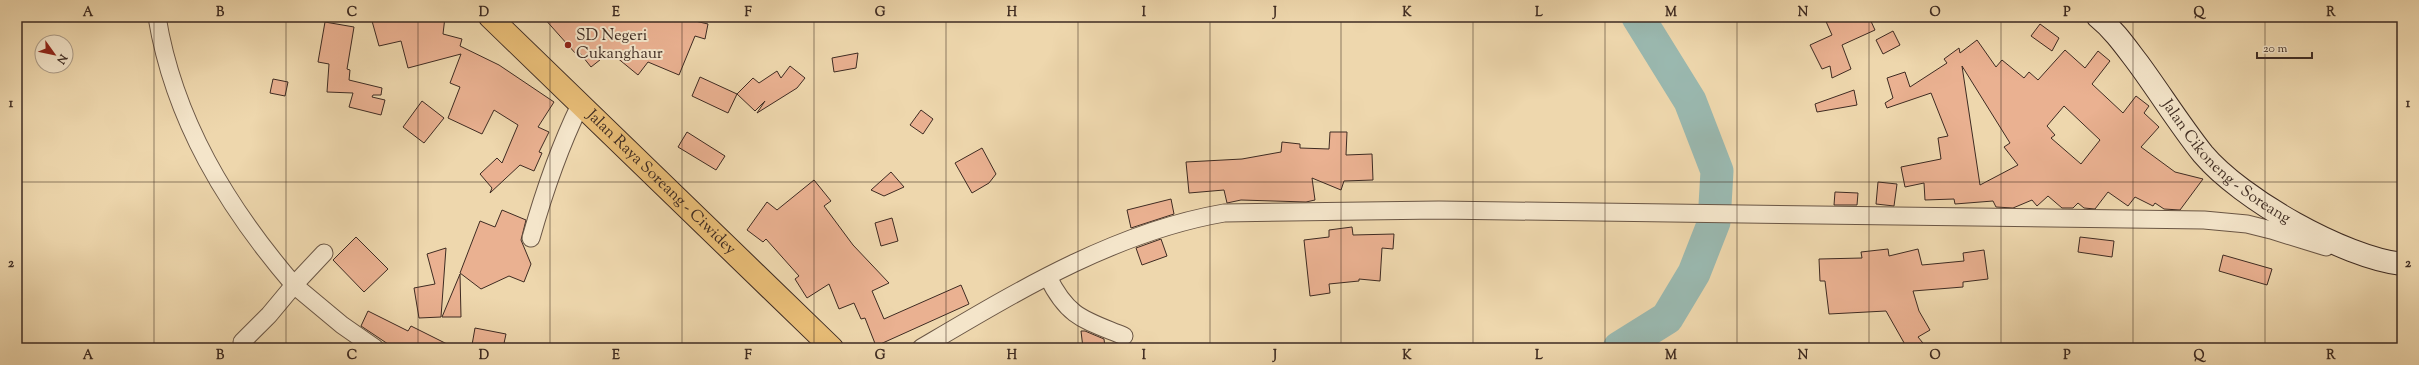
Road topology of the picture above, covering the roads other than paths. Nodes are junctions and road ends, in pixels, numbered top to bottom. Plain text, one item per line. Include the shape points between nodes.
1 (157, 17) edge
2 (490, 17) edge
3 (2098, 17) edge
4 (580, 105) junction
5 (531, 238) dead end
6 (2321, 242) junction
7 (324, 253) dead end
8 (2396, 264) edge
9 (1048, 277) junction
10 (294, 285) junction
11 (1124, 336) dead end
12 (242, 342) dead end
13 (375, 348) edge
14 (832, 348) edge
15 (921, 348) edge

1 - 10 street via 173,84 210,166 242,220
2 - 4 highway, Jalan Raya Soreang - Ciwidey
3 - 6 street, Jalan Cikoneng - Soreang via 2117,35 2204,154 2238,186
4 - 5 street via 547,182
4 - 14 highway, Jalan Raya Soreang - Ciwidey
6 - 8 street, Jalan Cikoneng - Soreang
6 - 9 street via 2247,224 2204,220 1439,210 1224,213 1162,227 1101,250
7 - 10 street
9 - 11 street via 1060,299 1071,312
9 - 15 street
10 - 12 street
10 - 13 street via 342,325

